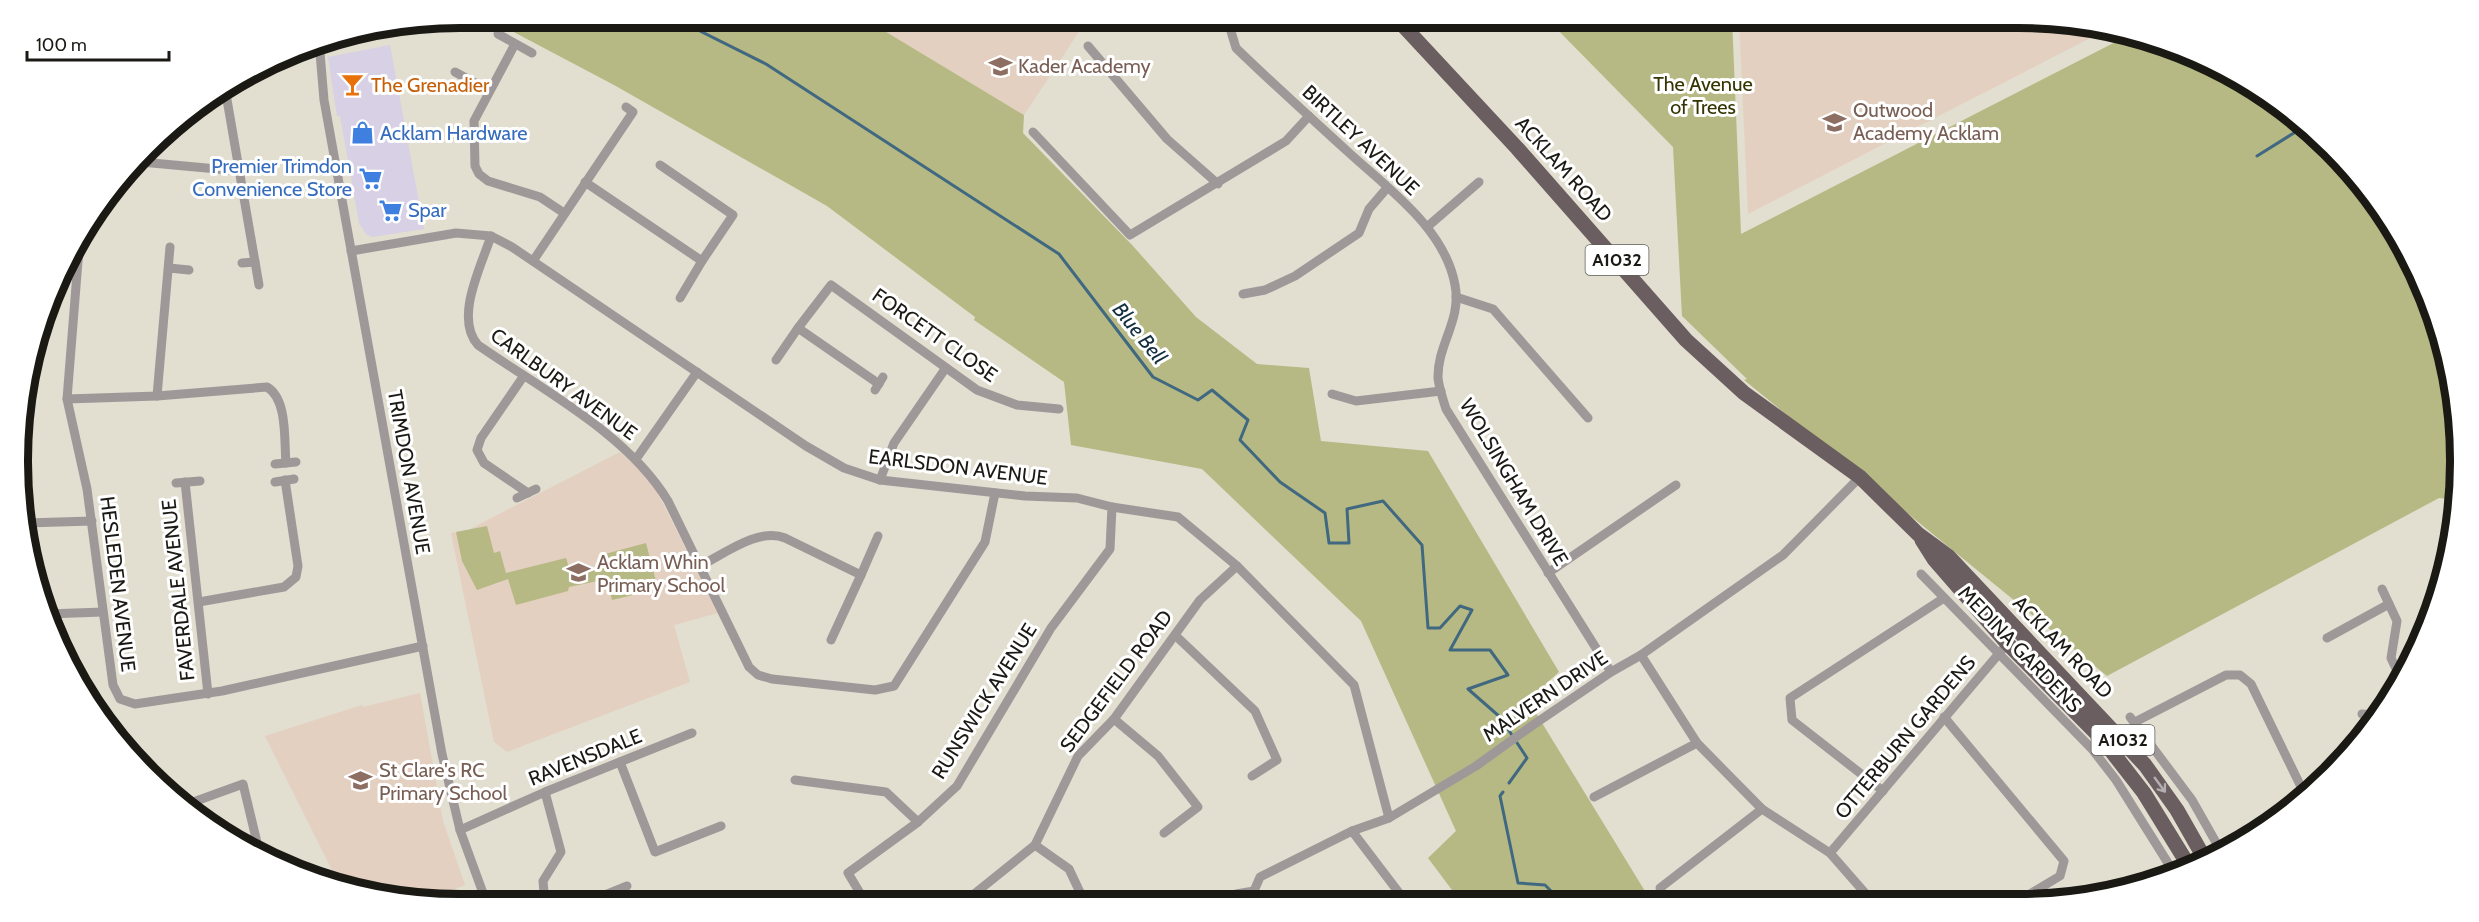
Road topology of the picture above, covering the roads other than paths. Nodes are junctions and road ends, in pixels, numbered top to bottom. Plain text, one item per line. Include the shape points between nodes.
1 (1230, 28) edge
2 (1405, 28) edge
3 (498, 34) dead end
4 (515, 44) junction
5 (1088, 46) dead end
6 (320, 52) edge
7 (532, 53) dead end
8 (455, 72) dead end
9 (488, 90) junction
10 (227, 97) edge
11 (633, 112) dead end
12 (1309, 116) junction
13 (1033, 132) dead end
14 (148, 163) edge
15 (239, 171) junction
16 (661, 179) dead end
17 (585, 182) junction
18 (1479, 182) dead end
19 (1218, 184) junction
20 (1387, 188) junction
21 (564, 213) junction
22 (1426, 227) junction
23 (491, 236) junction
24 (170, 247) dead end
25 (351, 251) junction
26 (78, 260) edge
27 (533, 261) junction
28 (702, 261) junction
29 (255, 262) junction
30 (242, 263) dead end
31 (169, 268) junction
32 (189, 270) dead end
33 (259, 285) dead end
34 (1242, 294) dead end
35 (1456, 297) junction
36 (680, 298) dead end
37 (798, 328) junction
38 (776, 360) dead end
39 (945, 369) junction
40 (697, 372) junction
41 (523, 376) junction
42 (879, 384) dead end
43 (1441, 391) junction
44 (1332, 394) dead end
45 (157, 396) junction
46 (67, 399) junction
47 (1059, 409) dead end
48 (1588, 418) dead end
49 (636, 459) junction
50 (276, 464) dead end
51 (1860, 477) junction
52 (285, 480) dead end
53 (880, 480) junction
54 (200, 481) dead end
55 (1676, 485) dead end
56 (994, 493) junction
57 (517, 498) dead end
58 (1112, 507) junction
59 (92, 521) junction
60 (33, 523) edge
61 (1918, 534) junction
62 (878, 536) dead end
63 (700, 566) junction
64 (1237, 566) junction
65 (1548, 573) junction
66 (1921, 574) dead end
67 (861, 575) junction
68 (2382, 589) dead end
69 (1944, 598) junction
70 (199, 602) junction
71 (2389, 604) junction
72 (103, 612) junction
73 (56, 614) edge
74 (1176, 636) junction
75 (2327, 638) dead end
76 (831, 640) dead end
77 (423, 646) junction
78 (2004, 648) junction
79 (1641, 655) junction
80 (2397, 670) edge
81 (1611, 672) junction
82 (208, 694) junction
83 (2362, 714) dead end
84 (2368, 714) edge
85 (1944, 717) junction
86 (1114, 719) junction
87 (692, 733) dead end
88 (1697, 743) junction
89 (620, 762) junction
90 (1252, 776) dead end
91 (795, 780) dead end
92 (2301, 787) edge
93 (1883, 791) junction
94 (545, 792) junction
95 (1594, 797) dead end
96 (195, 801) edge
97 (1762, 809) junction
98 (1389, 818) junction
99 (918, 822) junction
100 (721, 826) dead end
101 (460, 830) junction
102 (1352, 831) junction
103 (1164, 833) dead end
104 (2213, 838) junction
105 (257, 842) edge
106 (1035, 845) junction
107 (2217, 845) edge
108 (2198, 847) junction
109 (1830, 853) junction
110 (2201, 853) edge
111 (2187, 859) edge
112 (2186, 861) edge
113 (2170, 866) edge
114 (627, 886) dead end
115 (1660, 888) dead end
116 (1254, 891) junction
117 (483, 894) edge
118 (544, 894) edge
119 (607, 894) edge
120 (861, 894) edge
121 (980, 894) edge
122 (1081, 894) edge
123 (1236, 894) edge
124 (1254, 894) edge
125 (1400, 894) edge
126 (1866, 894) edge
127 (2031, 894) edge

1 - 12 street, BIRTLEY AVENUE via 1236,48
2 - 51 main road, ACKLAM ROAD / A1032 via 1686,340 1744,393
3 - 4 street
4 - 7 street
4 - 9 street
5 - 19 street via 1167,139
6 - 25 street, TRIMDON AVENUE via 324,100
8 - 9 street
9 - 21 street via 472,129 479,174 488,181 546,200
10 - 15 street
11 - 17 street
12 - 19 street via 1286,141
12 - 20 street, BIRTLEY AVENUE
13 - 19 street via 1130,235
14 - 15 street
15 - 29 street
16 - 28 street via 664,167 732,215
17 - 21 street
17 - 28 street
18 - 22 street
20 - 22 street, BIRTLEY AVENUE
20 - 34 street via 1369,209 1359,233 1295,276 1265,290
21 - 27 street
22 - 35 street, BIRTLEY AVENUE via 1450,264
23 - 25 street, EARLSDON AVENUE via 456,233
23 - 27 street, EARLSDON AVENUE
23 - 41 street, CARLBURY AVENUE via 469,306 469,331 477,345
24 - 31 street
25 - 77 street, TRIMDON AVENUE
26 - 46 street, HESLEDEN AVENUE
27 - 40 street, EARLSDON AVENUE
28 - 36 street
29 - 30 street
29 - 33 street
31 - 32 street
31 - 45 street
35 - 43 street, WOLSINGHAM DRIVE via 1455,319 1441,357
35 - 48 street via 1493,309
37 - 38 street
37 - 39 street, FORCETT CLOSE via 831,285
37 - 42 street
39 - 47 street, FORCETT CLOSE via 1005,402
39 - 53 street via 894,443
40 - 49 street
40 - 53 street, EARLSDON AVENUE via 827,459
41 - 49 street, CARLBURY AVENUE via 611,436
41 - 57 street via 477,450 481,459 532,491
43 - 44 street via 1356,401
43 - 65 street, WOLSINGHAM DRIVE via 1446,409
45 - 46 street
45 - 50 street via 271,389 280,404 291,463
46 - 59 street, HESLEDEN AVENUE
49 - 63 street, CARLBURY AVENUE via 668,501
51 - 61 main road, ACKLAM ROAD / A1032
51 - 79 street, MALVERN DRIVE via 1783,555
52 - 70 street via 298,566 293,582 284,587
53 - 56 street, EARLSDON AVENUE
54 - 70 street, FAVERDALE AVENUE via 181,483
55 - 65 street
56 - 58 street, EARLSDON AVENUE via 1077,498
56 - 63 street, CARLBURY AVENUE via 985,542 899,681 889,689 783,681 758,675 749,667
58 - 64 street, EARLSDON AVENUE via 1178,517
58 - 99 street, RUNSWICK AVENUE via 1110,549 1051,628 957,786
59 - 60 street
59 - 72 street, HESLEDEN AVENUE
61 - 78 main road, ACKLAM ROAD / A1032
61 -> 108 main road, ACKLAM ROAD / A1032 via 1948,556 2115,731 2164,791
62 - 67 street
63 - 67 street via 755,538 772,534
64 - 74 street, SEDGEFIELD ROAD via 1200,600
64 - 98 street, EARLSDON AVENUE via 1354,685
65 - 81 street, WOLSINGHAM DRIVE
66 - 69 street, MEDINA GARDENS
67 - 76 street via 832,626
68 - 71 street
69 - 78 street, MEDINA GARDENS
69 - 93 street via 1790,698 1792,720
70 - 82 street, FAVERDALE AVENUE
71 - 75 street
71 - 80 street via 2398,625 2392,661
72 - 73 street
72 - 82 street, HESLEDEN AVENUE via 113,685 120,699 135,704
74 - 86 street, SEDGEFIELD ROAD
74 - 90 street via 1255,711 1277,760
77 - 82 street, HESLEDEN AVENUE
77 - 101 street, TRIMDON AVENUE
78 - 85 street, OTTERBURN GARDENS
78 - 112 main road, ACKLAM ROAD / A1032 via 2102,739 2144,793
78 - 113 street, MEDINA GARDENS via 2116,780
79 - 81 street, MALVERN DRIVE
79 - 88 street
81 - 98 street, MALVERN DRIVE via 1476,766
83 - 84 street
85 - 93 street, OTTERBURN GARDENS
85 - 127 street via 2064,861 2060,876
86 - 103 street via 1158,756 1198,807
86 - 106 street, SEDGEFIELD ROAD via 1078,756
87 - 89 street, RAVENSDALE
88 - 95 street
88 - 97 street
89 - 94 street, RAVENSDALE
89 - 100 street via 655,852
91 - 99 street via 886,792
92 - 104 street via 2251,684 2240,675 2226,675 2133,720 2192,800
93 - 109 street, OTTERBURN GARDENS
94 - 101 street, RAVENSDALE
94 - 118 street via 561,852 543,881
96 - 105 street via 243,784
97 - 109 street
97 - 115 street
98 - 102 street, MALVERN DRIVE
99 - 120 street, RUNSWICK AVENUE via 848,873
101 - 117 street, TRIMDON AVENUE
102 - 116 street, MALVERN DRIVE via 1260,877
102 - 125 street
104 - 107 street
104 - 108 street
106 - 121 street, SEDGEFIELD ROAD
106 - 122 street via 1069,869
108 - 110 main road, ACKLAM ROAD / A1032
108 - 111 street
109 - 126 street
114 - 119 street
116 - 123 street, MALVERN DRIVE
116 - 124 street

